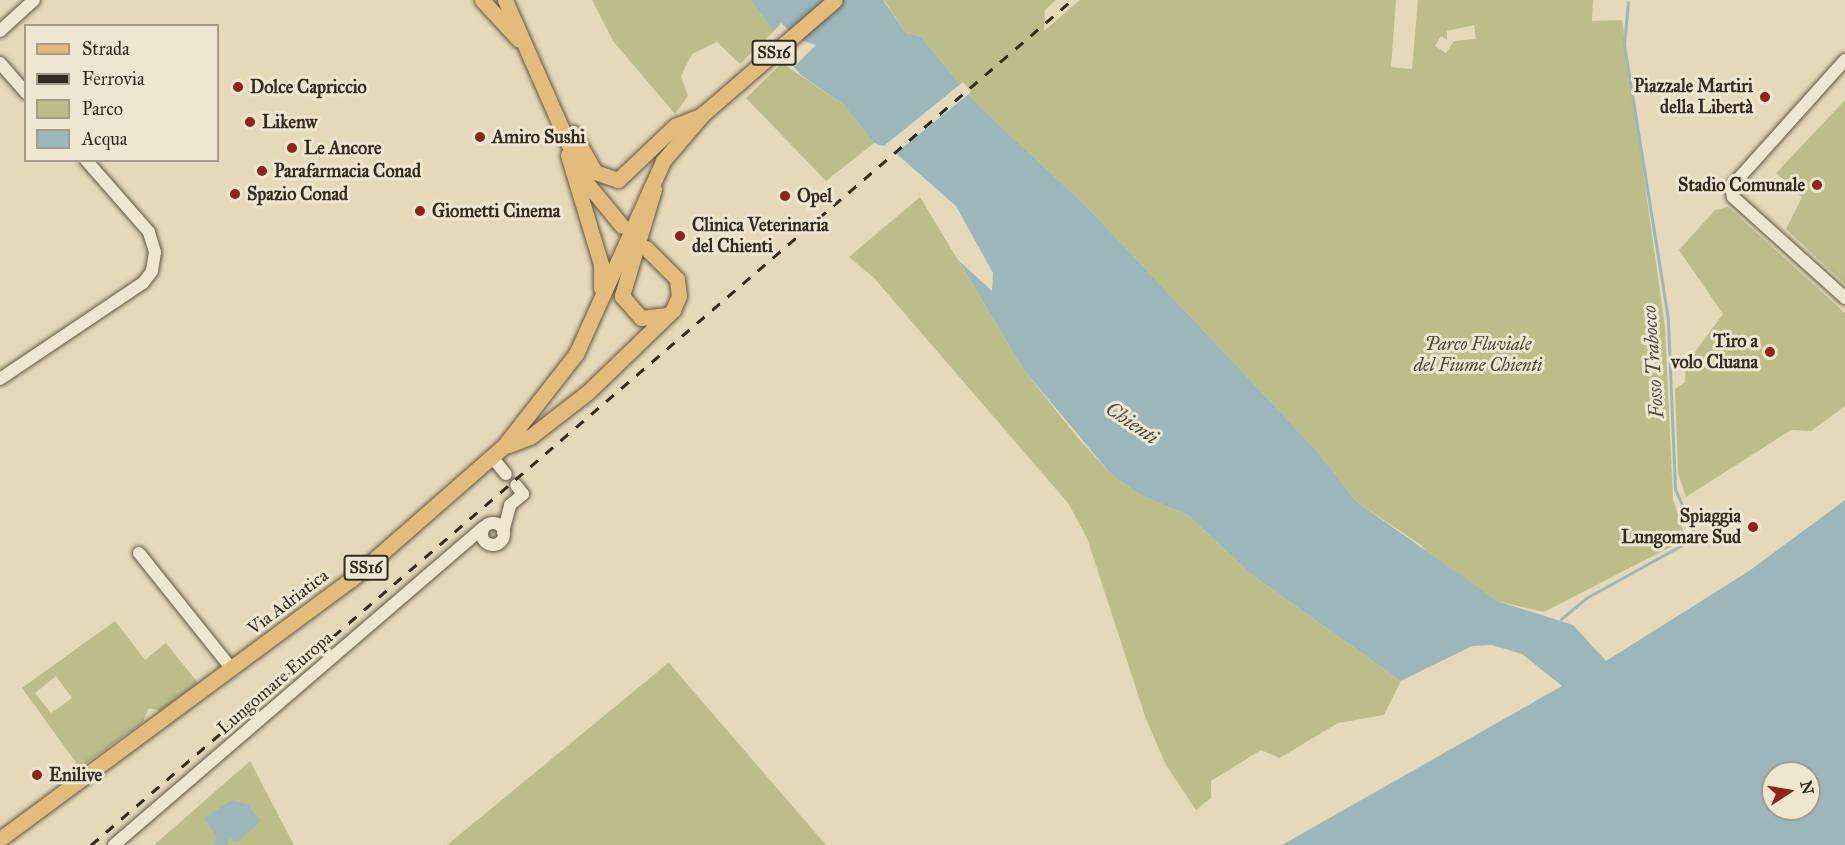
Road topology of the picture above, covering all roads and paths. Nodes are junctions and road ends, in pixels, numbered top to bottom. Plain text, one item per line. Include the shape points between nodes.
1 (34, 0) edge
2 (482, 0) edge
3 (505, 0) edge
4 (835, 0) edge
5 (0, 31) edge
6 (528, 51) junction
7 (1845, 60) edge
8 (0, 63) edge
9 (24, 91) edge
10 (708, 110) junction
11 (559, 121) junction
12 (568, 141) junction
13 (88, 162) edge
14 (655, 174) junction
15 (622, 226) dead end
16 (646, 248) dead end
17 (1845, 298) edge
18 (600, 300) junction
19 (668, 314) junction
20 (0, 379) edge
21 (498, 452) junction
22 (506, 474) dead end
23 (519, 489) dead end
24 (483, 528) junction
25 (503, 532) junction
26 (486, 543) junction
27 (459, 548) junction
28 (140, 553) dead end
29 (231, 668) junction
30 (0, 839) edge
31 (114, 845) edge

1 - 5 street
2 - 6 main road
3 - 6 main road
4 - 10 main road, SS16
6 - 11 main road
7 - 17 street via 1732,183 1734,196
8 - 9 street
10 - 11 main road via 675,126 633,171 613,180 595,172 575,135
10 - 14 main road, SS16
11 - 12 main road
12 - 15 main road via 591,192
12 - 18 main road via 574,186 601,264
13 - 20 street via 149,232 155,252 152,271 143,284
14 - 18 main road, SS16
14 - 19 main road via 649,212 622,296 641,318
16 - 19 main road via 679,283 678,300
18 - 21 main road, Via Adriatica / SS16 via 561,379
19 - 21 main road via 588,392 530,437
21 - 22 street
21 - 29 main road, Via Adriatica / SS16 via 352,579
23 - 25 street
24 - 25 street via 496,523
24 - 26 street
24 - 27 street, Lungomare Europa
25 - 26 street via 499,543
26 - 27 street
27 - 31 street, Lungomare Europa
28 - 29 street
29 - 30 main road, Via Adriatica / SS16

